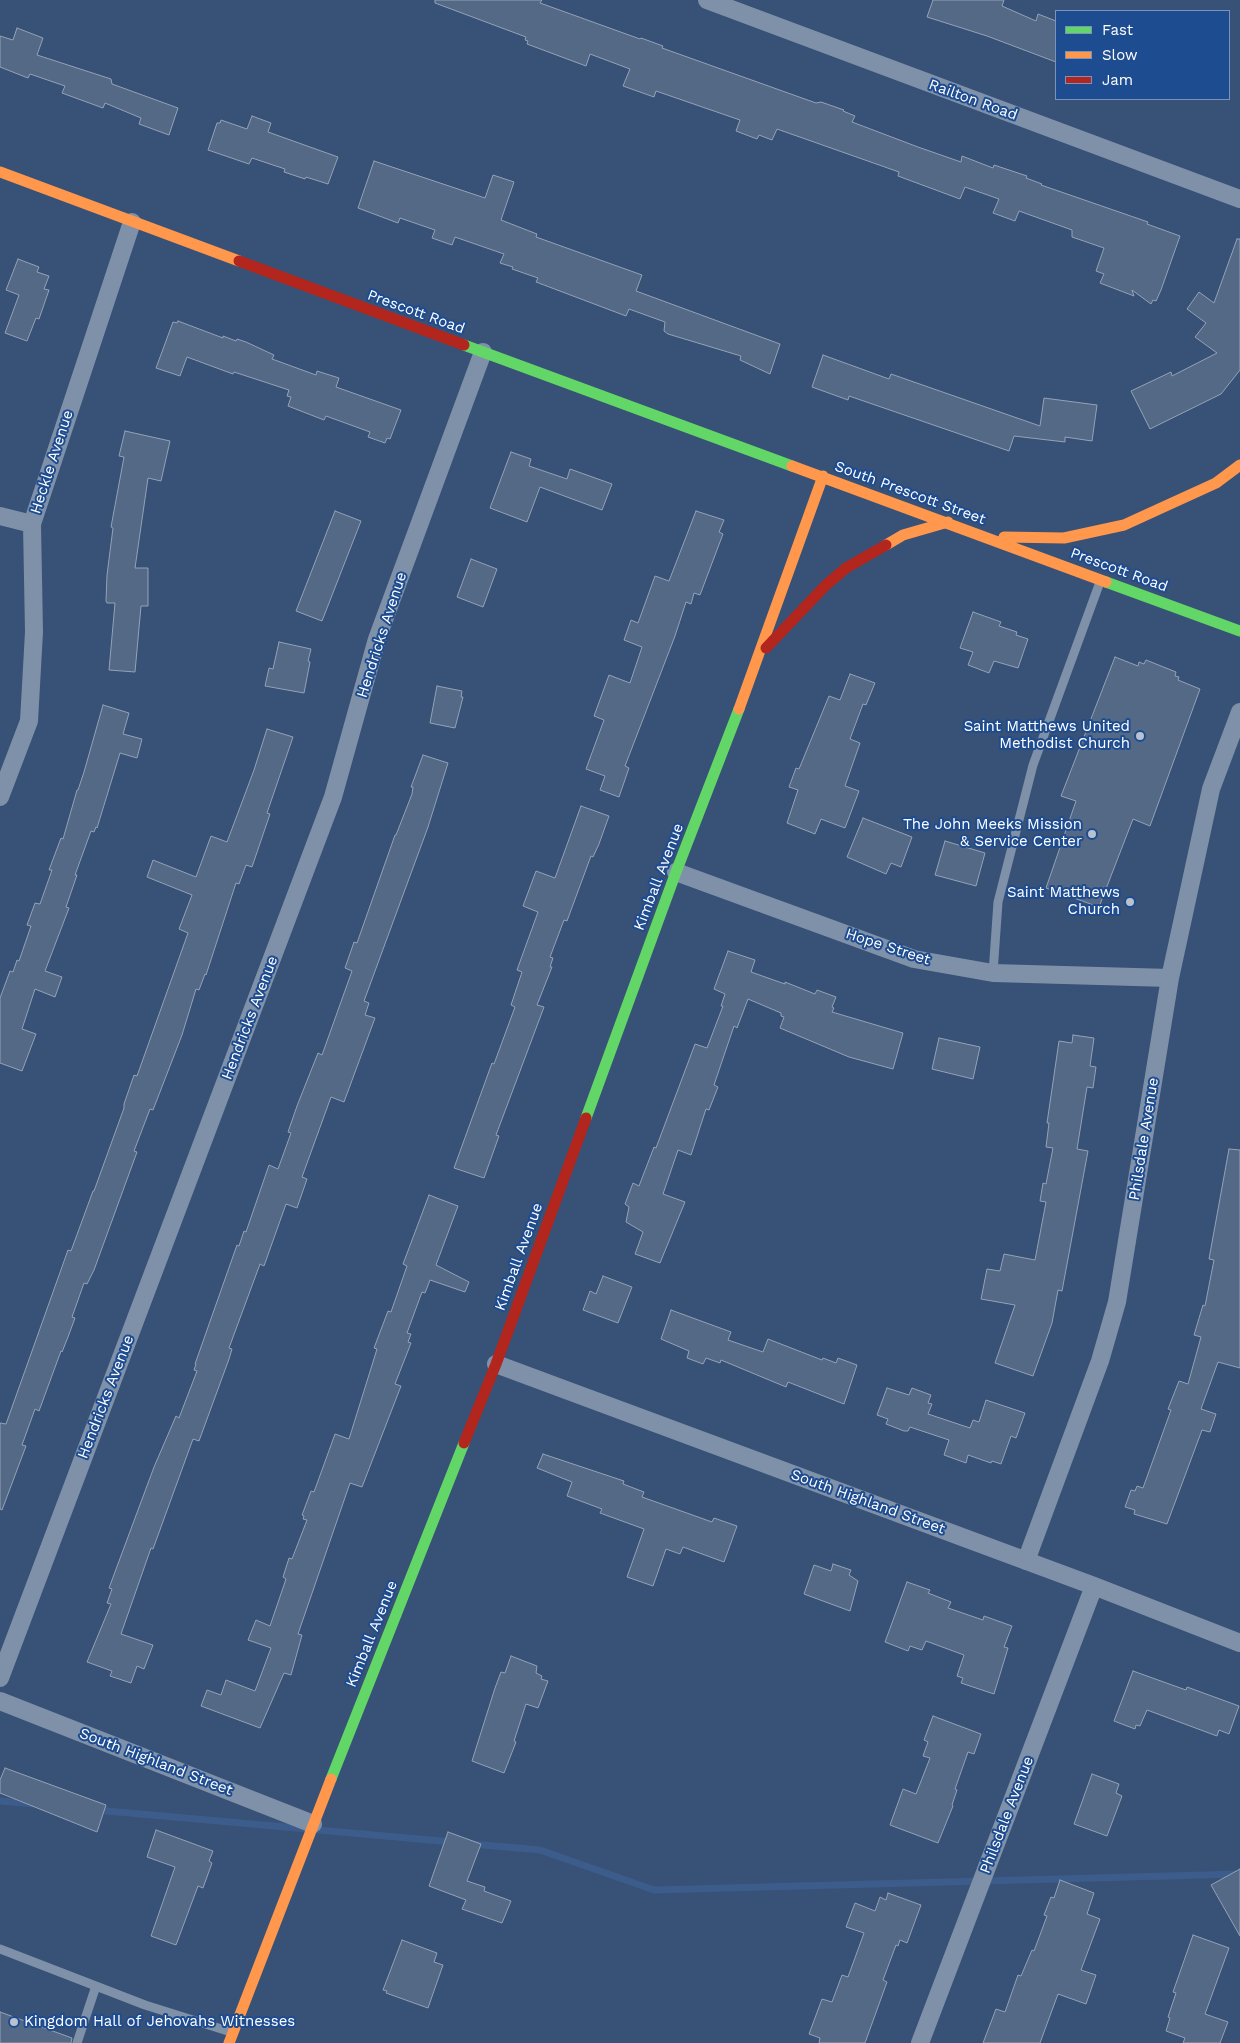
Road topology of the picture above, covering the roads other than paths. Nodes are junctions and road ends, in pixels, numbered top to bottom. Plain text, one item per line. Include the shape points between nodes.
1 (707, 0) edge
2 (0, 172) edge
3 (1240, 199) edge
4 (132, 222) junction
5 (482, 352) junction
6 (1240, 465) edge
7 (822, 476) junction
8 (0, 516) edge
9 (948, 522) junction
10 (32, 524) junction
11 (987, 537) junction
12 (1100, 579) junction
13 (1240, 631) edge
14 (760, 653) junction
15 (1240, 712) edge
16 (0, 796) edge
17 (676, 872) junction
18 (993, 973) junction
19 (1170, 978) junction
20 (496, 1364) junction
21 (1026, 1561) junction
22 (1094, 1586) junction
23 (1240, 1643) edge
24 (0, 1678) edge
25 (0, 1701) edge
26 (313, 1824) junction
27 (0, 1949) edge
28 (96, 1986) junction
29 (232, 2038) edge
30 (77, 2043) edge
31 (920, 2043) edge

1 - 3 street, Railton Road
2 - 4 main road, Prescott Road
4 - 5 main road, Prescott Road
4 - 10 street, Heckle Avenue
5 - 7 main road, Prescott Road
5 - 24 street, Hendricks Avenue via 377,639 334,797
6 - 11 main road via 1216,483 1124,525 1064,538
7 - 9 main road, South Prescott Street
7 - 14 main road, Kimball Avenue
8 - 10 street
9 - 11 main road, South Prescott Street
9 - 14 main road via 903,535 846,568
10 - 16 street, Heckle Avenue via 34,632 29,721
11 - 12 main road, Prescott Road
12 - 13 main road, Prescott Road
12 - 18 lane via 1033,765 998,902
14 - 17 main road, Kimball Avenue
15 - 19 street, Philsdale Avenue via 1211,788
17 - 18 street, Hope Street via 914,959
17 - 20 main road, Kimball Avenue
18 - 19 street, Hope Street
19 - 21 street, Philsdale Avenue via 1117,1302 1100,1361
20 - 21 street, South Highland Street
20 - 26 main road, Kimball Avenue
21 - 22 street, South Highland Street
22 - 23 street, South Highland Street
22 - 31 street, Philsdale Avenue
25 - 26 street, South Highland Street
26 - 29 main road, Kimball Avenue
27 - 28 lane
28 - 29 lane
28 - 30 lane

